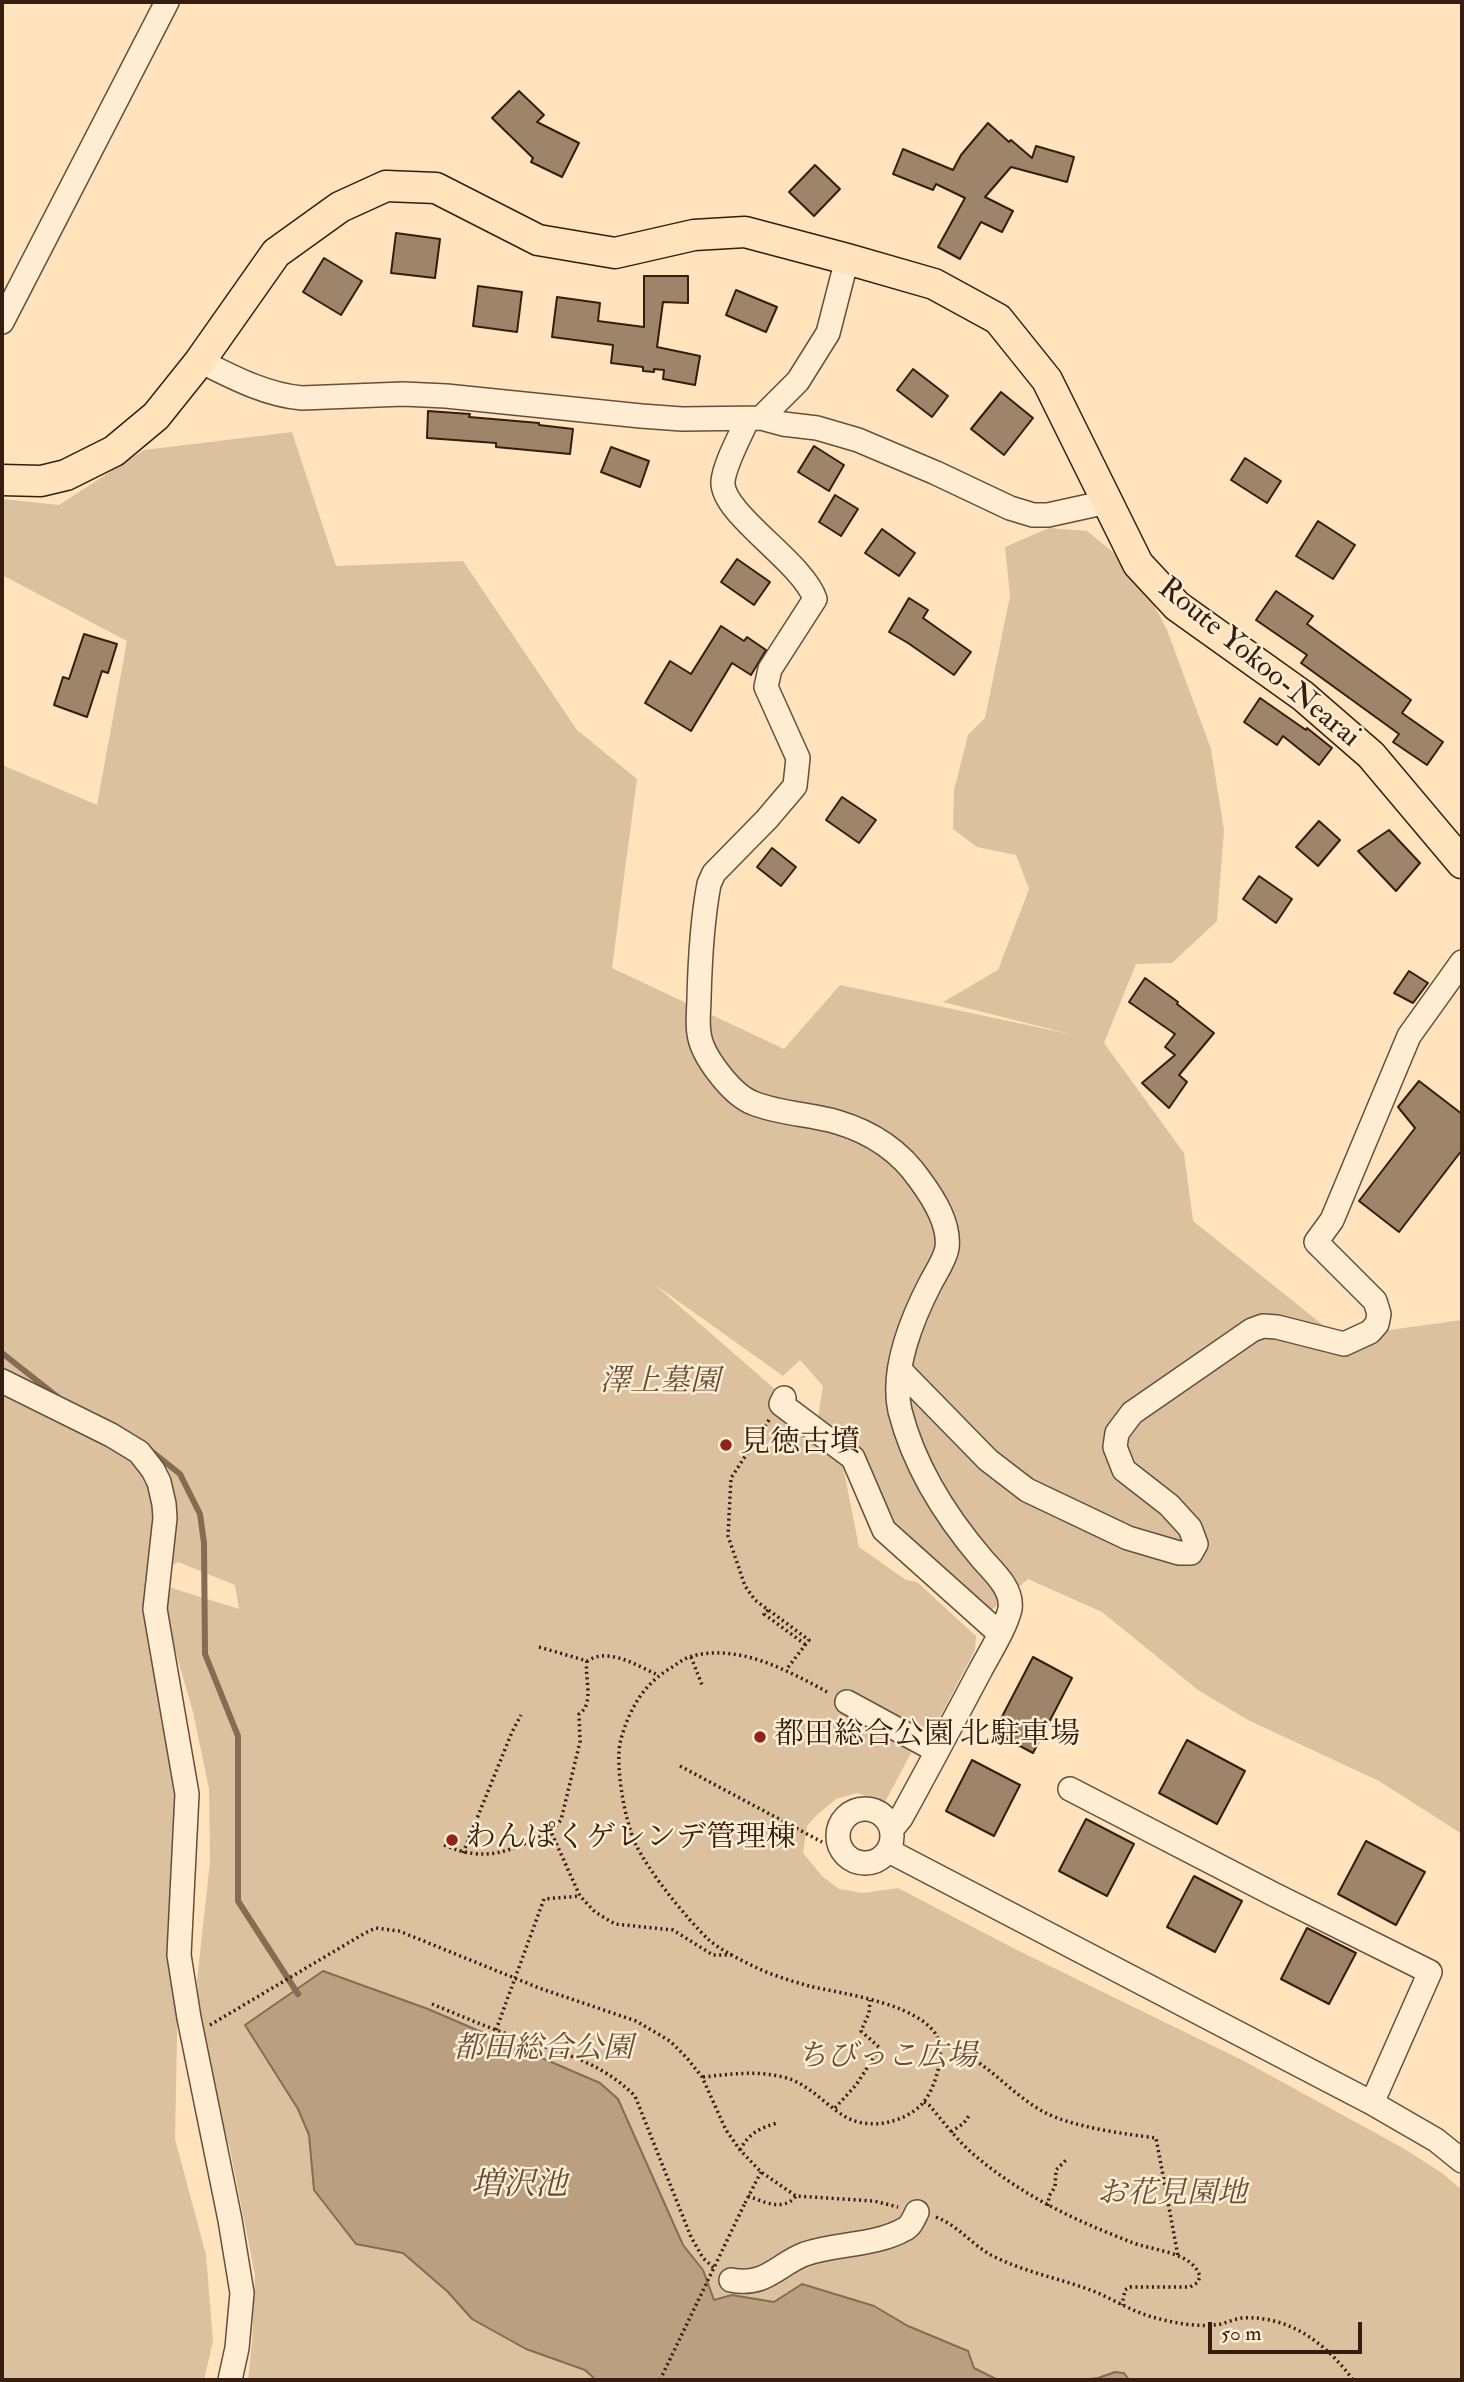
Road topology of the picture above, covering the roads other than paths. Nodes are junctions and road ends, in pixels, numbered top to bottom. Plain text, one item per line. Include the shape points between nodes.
1 (167, 2) edge
2 (847, 259) junction
3 (2, 322) edge
4 (200, 361) junction
5 (754, 419) junction
6 (2, 480) edge
7 (1107, 502) junction
8 (1462, 863) edge
9 (1462, 962) edge
10 (900, 1370) junction
11 (2, 1381) edge
12 (782, 1401) road end
13 (999, 1633) junction
14 (849, 1709) road end
15 (937, 1751) junction
16 (1070, 1789) dead end
17 (1372, 2103) junction
18 (1462, 2161) edge
19 (917, 2212) road end
20 (731, 2280) road end
21 (230, 2380) edge

1 - 3 street
2 - 4 main road, Route Yokoo-Nearai via 745,232 694,235 615,253 538,240 436,188 386,186 340,207 276,253
2 - 5 street via 828,333 797,381
2 - 7 main road, Route Yokoo-Nearai via 934,284 998,319 1047,380
4 - 5 street via 285,397 446,396 641,416
4 - 6 main road, Route Yokoo-Nearai via 156,416 114,451 66,475 41,481
5 - 7 street via 817,428 858,440 1032,515 1048,516
5 - 10 street via 724,476 724,493 801,574 815,599 767,678 766,687 798,758 794,786 709,884 699,973 699,1035 733,1091 758,1105 837,1122 871,1135 900,1154 928,1192 946,1227 947,1250 912,1319
7 - 8 main road, Route Yokoo-Nearai via 1138,565 1177,606 1303,696 1371,755
9 - 10 street via 1409,1036 1332,1220 1317,1242 1375,1301 1377,1324 1344,1343 1278,1327 1252,1329 1132,1413 1117,1433 1115,1447 1124,1470 1170,1505 1190,1528 1196,1544 1191,1553 1128,1538 1027,1490 988,1460
10 - 13 street via 900,1408 914,1450 964,1538 1008,1593 1010,1612
11 - 21 street via 139,1452 153,1470 164,1504 155,1609 187,1794 180,1955 242,2293
12 - 13 street via 853,1458 884,1530
13 - 15 street
14 - 15 street
15 - 17 street via 890,1840
16 - 17 street via 1430,1972
17 - 18 street via 1436,2140
19 - 20 street via 908,2228 881,2238 802,2255 775,2272 744,2283

